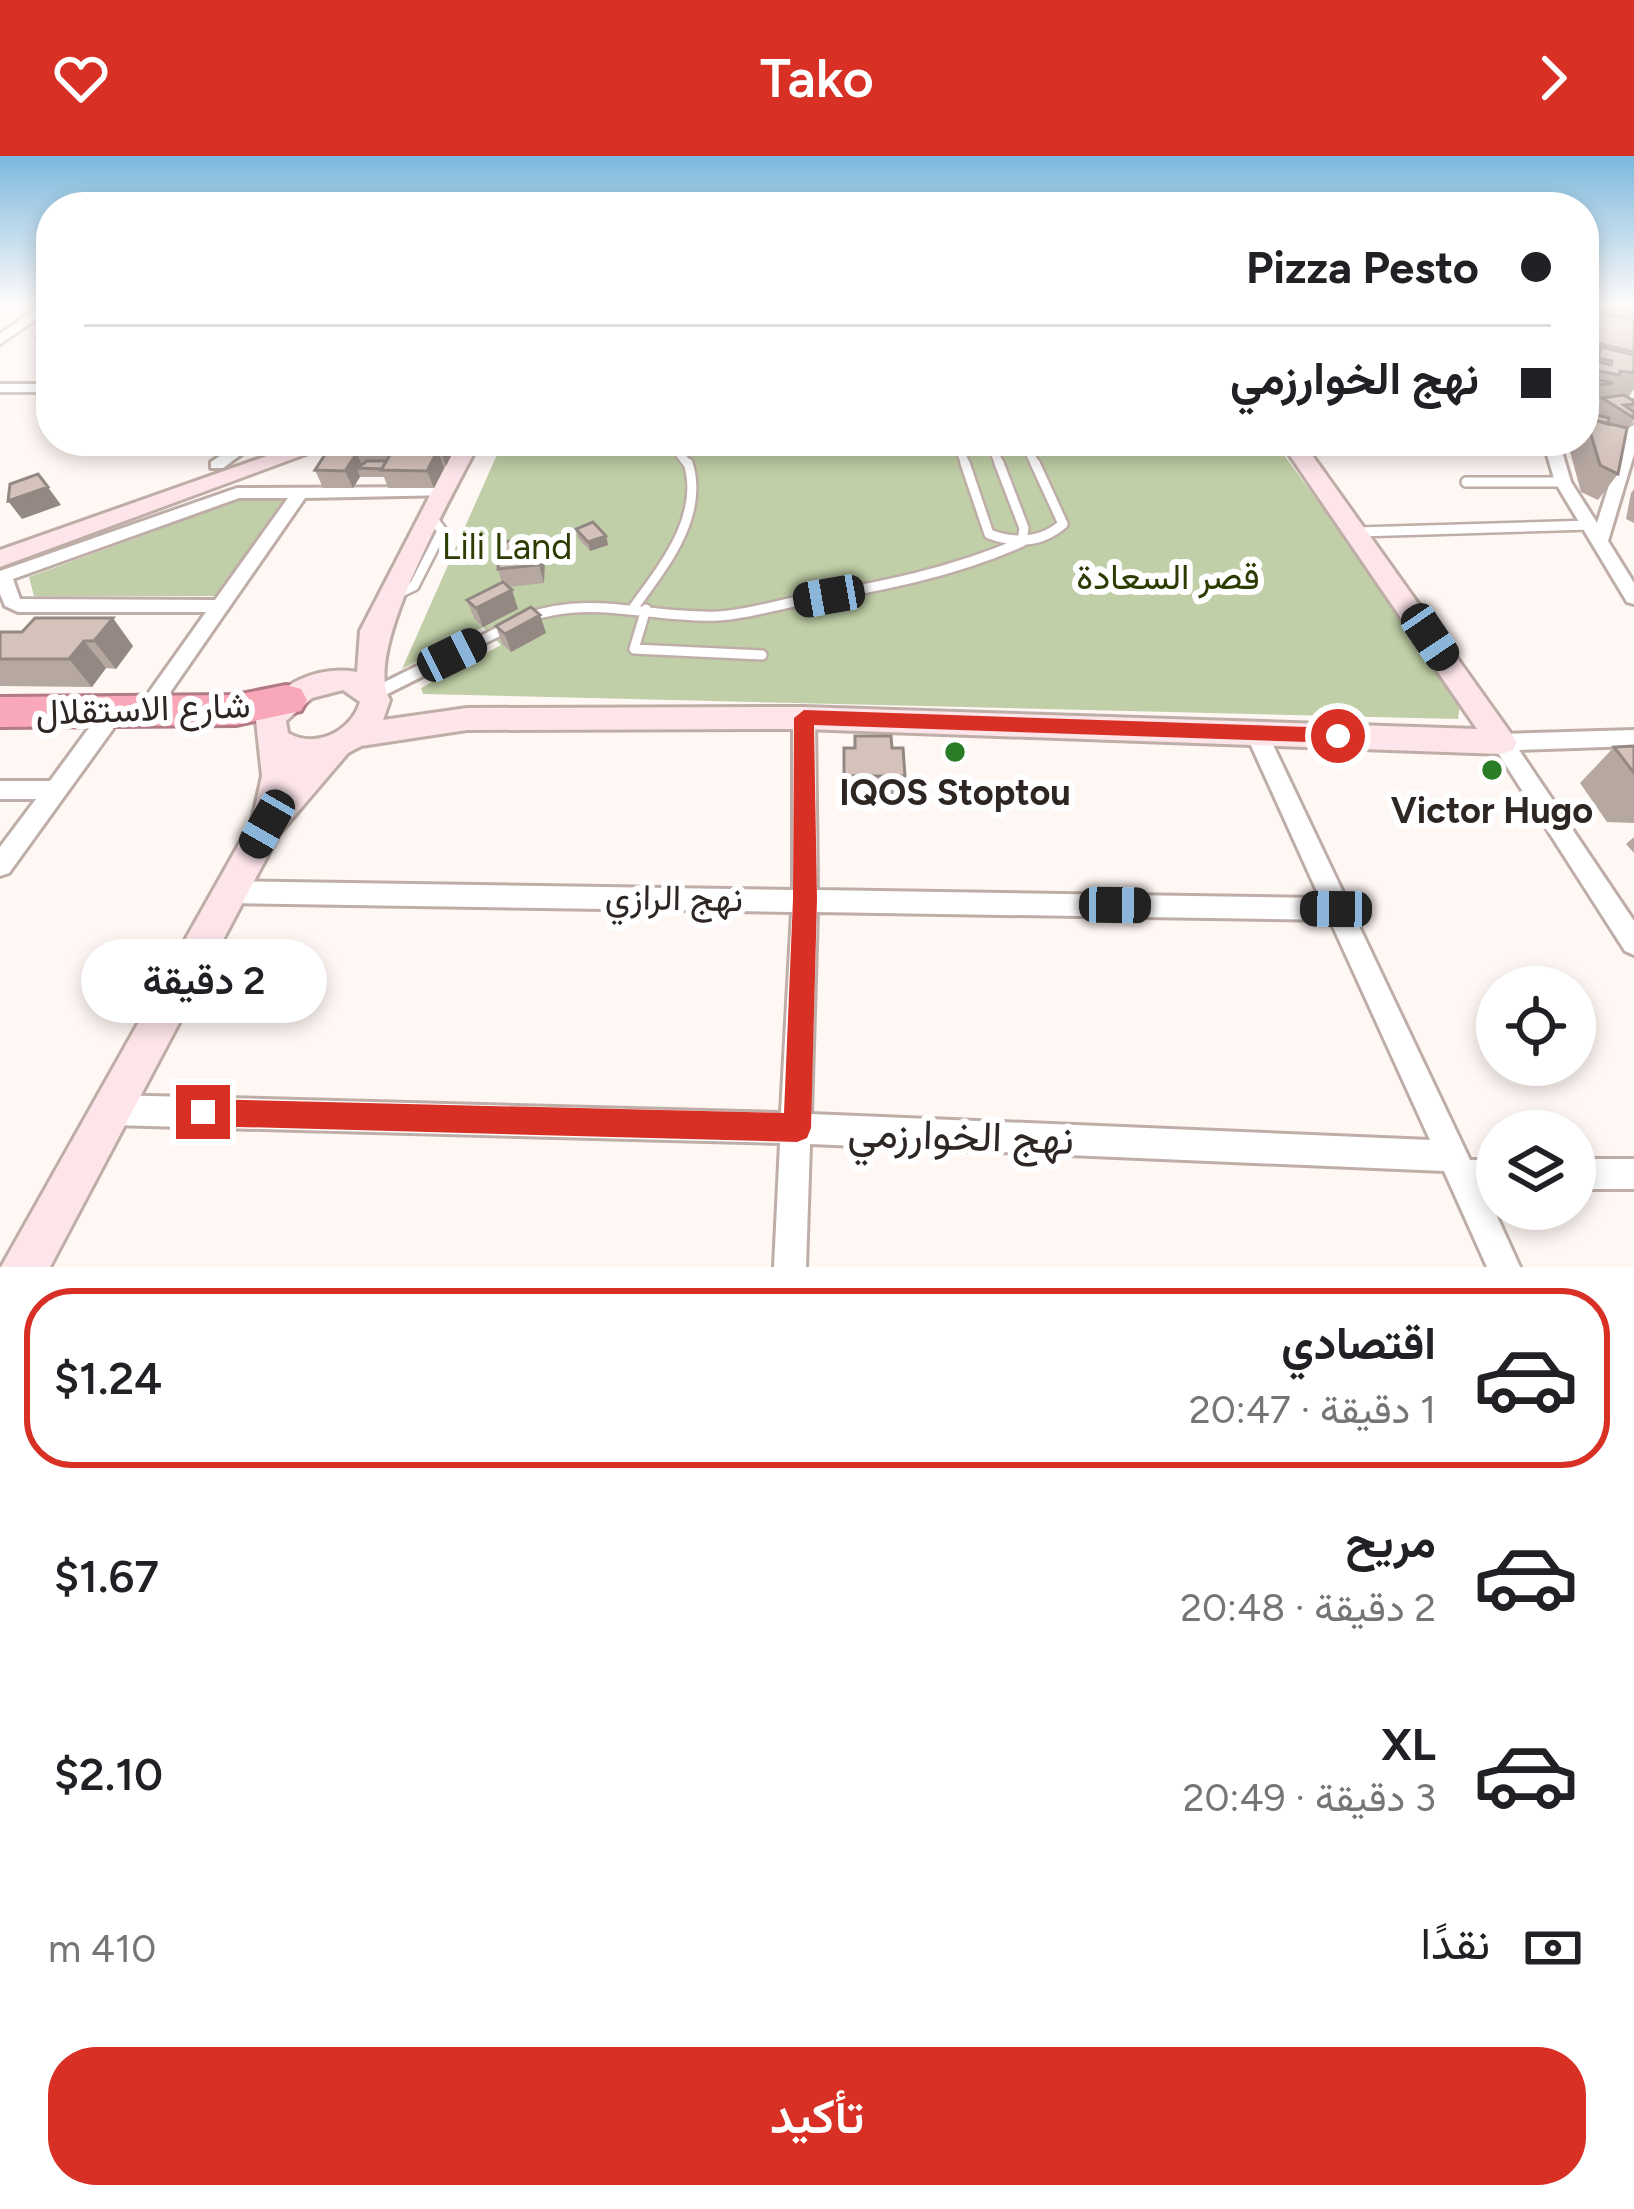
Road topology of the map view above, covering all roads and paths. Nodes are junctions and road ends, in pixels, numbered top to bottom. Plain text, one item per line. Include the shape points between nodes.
1 (0, 388) edge
2 (36, 388) edge
3 (1634, 404) edge
4 (1599, 410) edge
5 (1634, 429) edge
6 (230, 456) edge
7 (242, 456) edge
8 (292, 456) edge
9 (462, 456) edge
10 (683, 456) edge
11 (962, 456) edge
12 (996, 456) edge
13 (1031, 456) edge
14 (1302, 456) edge
15 (1555, 456) edge
16 (217, 465) junction
17 (1466, 482) dead end
18 (1562, 482) junction
19 (1626, 485) edge
20 (445, 492) junction
21 (300, 493) junction
22 (1358, 532) junction
23 (1595, 532) junction
24 (0, 541) edge
25 (1022, 542) junction
26 (1, 571) edge
27 (1632, 592) edge
28 (222, 606) junction
29 (640, 608) junction
30 (374, 631) junction
31 (762, 655) dead end
32 (373, 695) junction
33 (0, 712) edge
34 (146, 712) junction
35 (284, 718) junction
36 (804, 718) junction
37 (467, 719) junction
38 (0, 722) edge
39 (105, 723) junction
40 (1256, 732) junction
41 (1634, 738) edge
42 (345, 740) junction
43 (1502, 742) junction
44 (0, 790) edge
45 (55, 790) junction
46 (267, 824) junction
47 (0, 866) edge
48 (229, 892) junction
49 (805, 899) junction
50 (1336, 909) junction
51 (1634, 944) edge
52 (112, 1110) junction
53 (797, 1128) junction
54 (1455, 1166) junction
55 (1476, 1170) edge
56 (1596, 1174) edge
57 (1634, 1174) edge
58 (25, 1267) edge
59 (790, 1267) edge
60 (1504, 1267) edge

1 - 2 street
3 - 4 street
5 - 19 street
6 - 16 street
7 - 16 main road
8 - 26 main road
9 - 20 main road
10 - 29 lane via 692,466 691,497
11 - 25 lane via 989,534
12 - 25 lane
13 - 25 lane via 1063,524
14 - 22 main road
15 - 18 street
16 - 24 main road
17 - 18 lane
18 - 23 street
19 - 23 street
20 - 21 street
20 - 30 main road
21 - 26 street via 237,493
21 - 28 street
22 - 23 lane
22 - 43 main road
23 - 27 street
25 - 29 lane via 986,560 740,612
26 - 28 street via 15,605
28 - 34 street
29 - 31 lane via 634,649
29 - 32 lane via 551,607
30 - 32 main road
30 - 35 main road
32 - 35 main road via 343,680
32 - 37 main road
32 - 42 main road via 371,718
33 - 34 highway, شارع الاستقلال
34 - 35 highway, شارع الاستقلال
35 - 39 highway, شارع الاستقلال
35 - 42 main road via 306,752
35 - 46 main road
36 - 37 main road
36 - 40 main road
36 - 49 street
37 - 42 main road
38 - 39 highway, شارع الاستقلال
39 - 45 street
40 - 43 main road
40 - 50 street
41 - 43 street
42 - 46 main road
43 - 51 street
44 - 45 street
45 - 47 street
46 - 48 main road
48 - 49 street, نهج الرازي
48 - 52 main road
49 - 50 street, نهج الرازي
49 - 53 street
50 - 54 street
52 - 53 street, نهج الخوارزمي
52 - 58 main road
53 - 54 street, نهج الخوارزمي
53 - 59 street
54 - 55 street, نهج الخوارزمي
54 - 60 street
56 - 57 street

